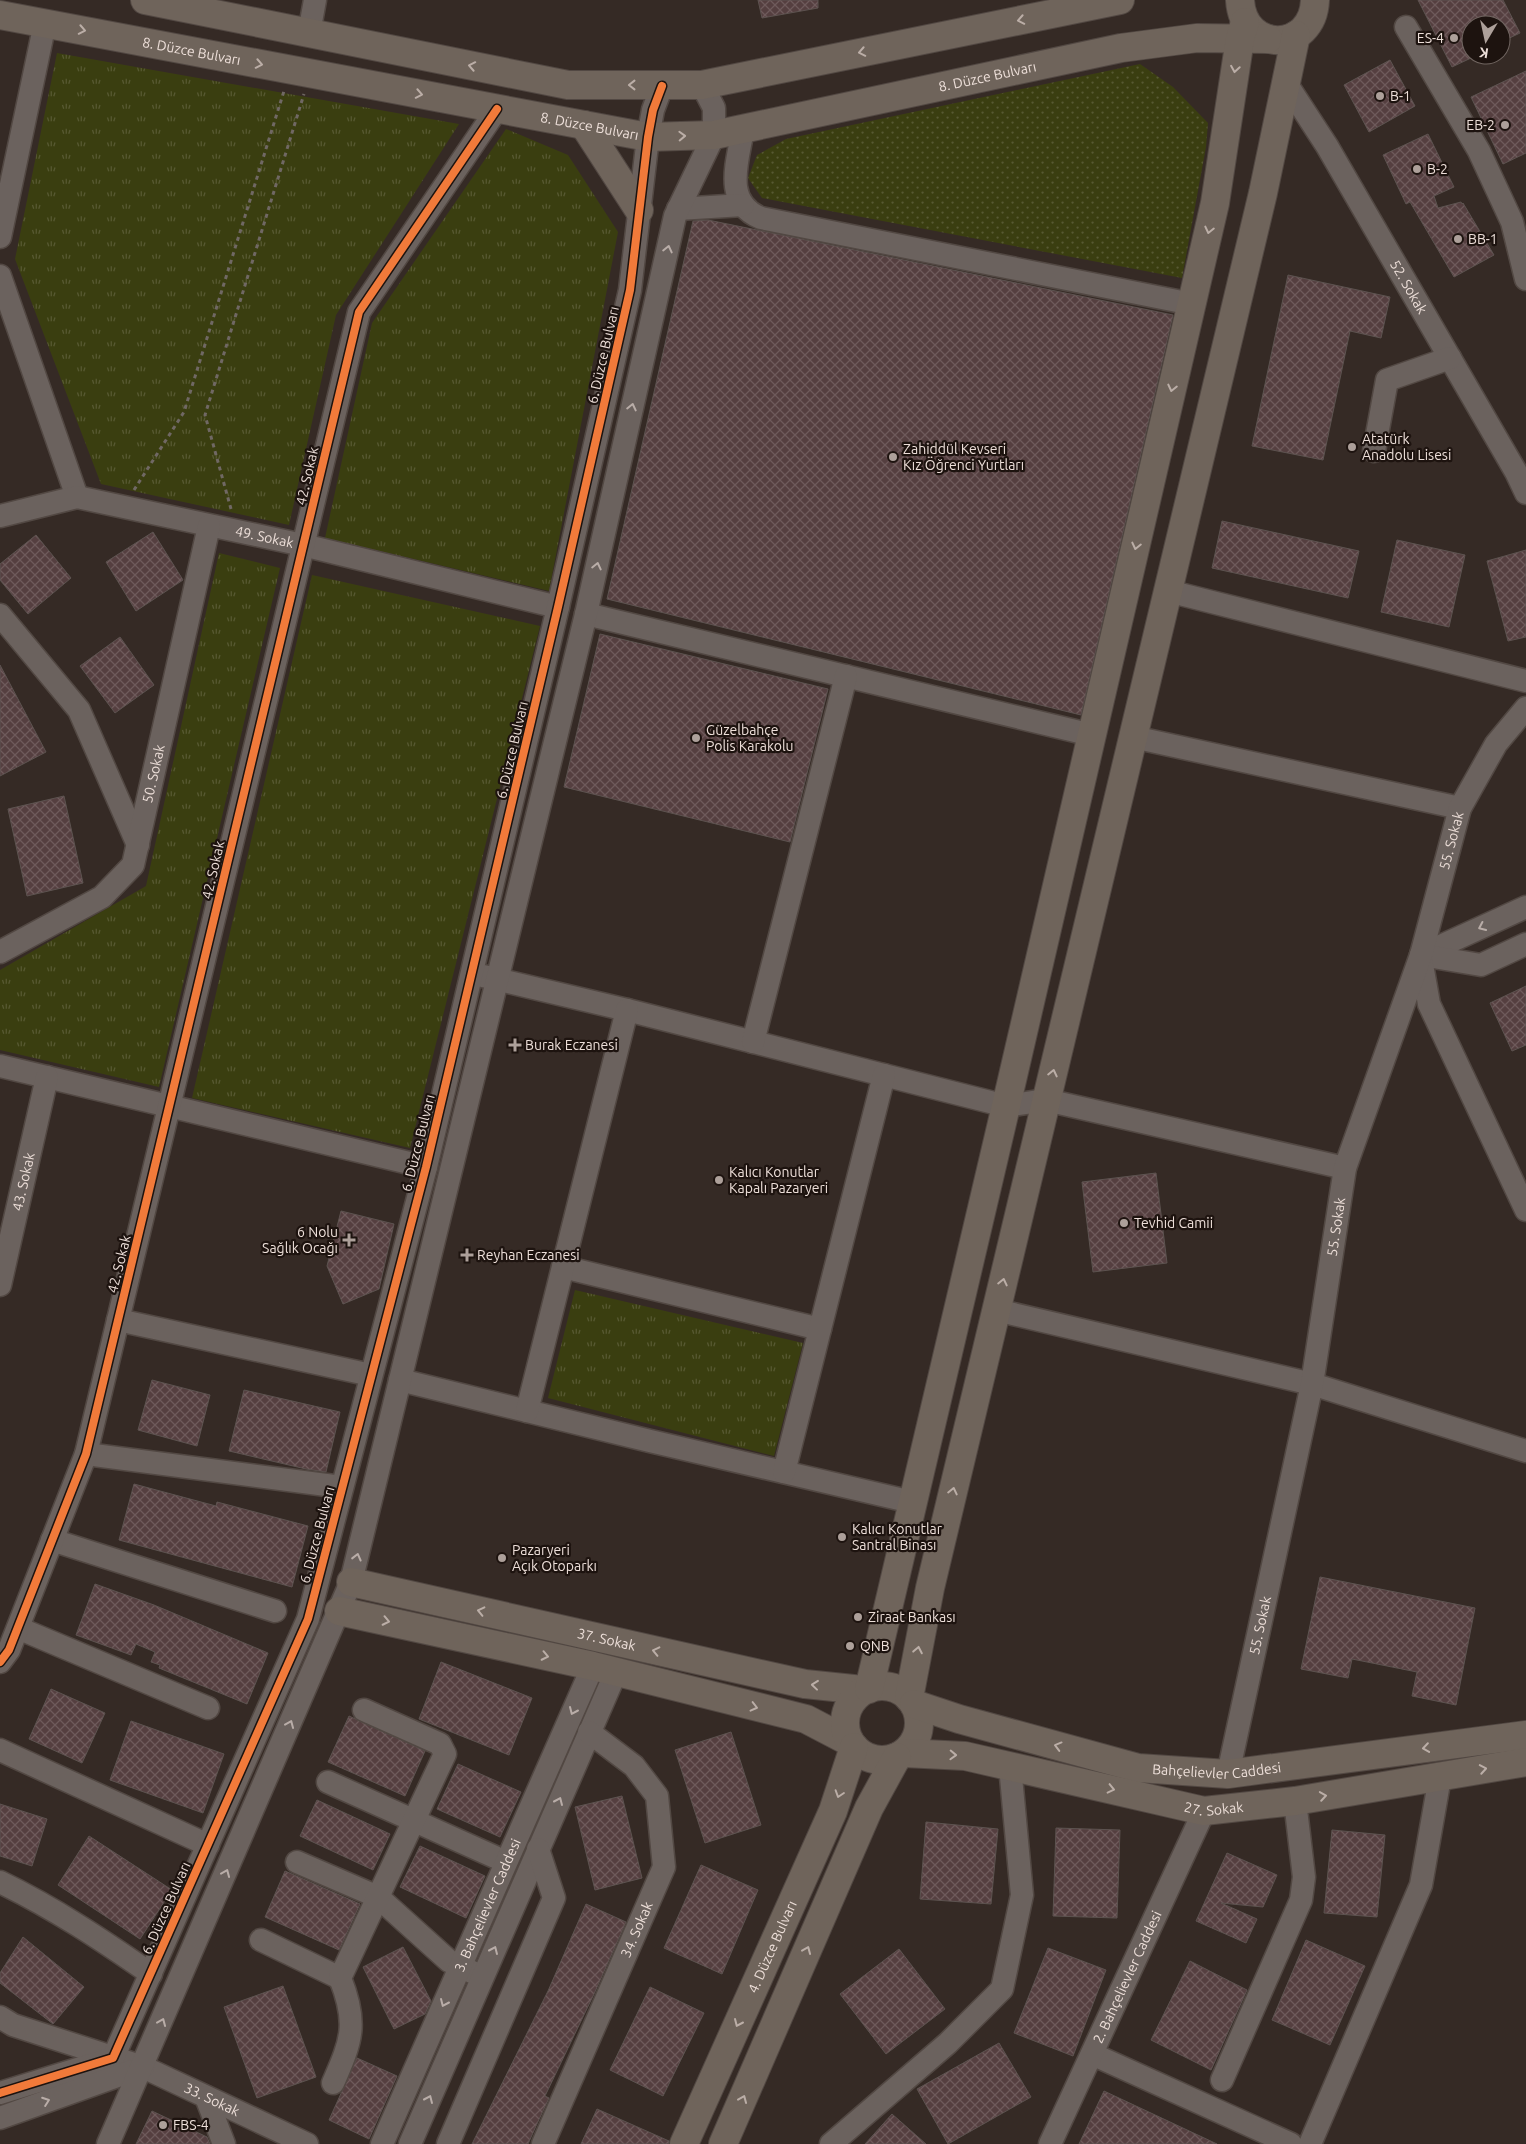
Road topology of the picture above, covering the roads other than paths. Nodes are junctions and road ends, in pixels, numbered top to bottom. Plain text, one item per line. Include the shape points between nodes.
1 (145, 0) edge
2 (315, 0) edge
3 (1120, 0) edge
4 (1320, 4) edge
5 (196, 5) edge
6 (1065, 5) edge
7 (0, 15) edge
8 (1242, 20) edge
9 (45, 23) junction
10 (1406, 26) dead end
11 (309, 33) junction
12 (1296, 35) junction
13 (1286, 83) junction
14 (702, 85) junction
15 (662, 86) junction
16 (497, 109) junction
17 (584, 125) junction
18 (743, 129) junction
19 (714, 135) junction
20 (648, 137) junction
21 (743, 205) junction
22 (678, 209) junction
23 (639, 210) junction
24 (0, 237) edge
25 (0, 276) edge
26 (1526, 279) edge
27 (1192, 304) junction
28 (1450, 358) junction
29 (1374, 451) dead end
30 (1526, 493) edge
31 (77, 497) junction
32 (0, 516) edge
33 (209, 526) junction
34 (303, 545) junction
35 (1168, 591) junction
36 (558, 607) junction
37 (586, 614) junction
38 (0, 615) edge
39 (846, 676) junction
40 (1526, 681) edge
41 (1526, 708) edge
42 (1092, 735) junction
43 (1133, 737) junction
44 (1460, 808) junction
45 (138, 845) junction
46 (1526, 907) edge
47 (2, 944) edge
48 (1526, 944) edge
49 (1421, 955) junction
50 (472, 974) junction
51 (498, 980) junction
52 (627, 1010) junction
53 (753, 1042) junction
54 (0, 1066) edge
55 (884, 1075) junction
56 (47, 1077) junction
57 (1046, 1100) junction
58 (1006, 1106) junction
59 (170, 1107) junction
60 (426, 1167) junction
61 (1345, 1168) junction
62 (1526, 1210) edge
63 (563, 1267) junction
64 (0, 1285) edge
65 (996, 1310) junction
66 (118, 1320) junction
67 (820, 1329) junction
68 (371, 1375) junction
69 (400, 1380) junction
70 (1312, 1384) junction
71 (526, 1411) junction
72 (1526, 1451) edge
73 (86, 1454) junction
74 (784, 1472) junction
75 (342, 1487) junction
76 (912, 1502) junction
77 (52, 1540) junction
78 (351, 1582) junction
79 (275, 1611) dead end
80 (339, 1611) junction
81 (510, 1618) junction
82 (18, 1628) junction
83 (504, 1647) junction
84 (0, 1662) edge
85 (734, 1668) junction
86 (604, 1669) junction
87 (866, 1690) junction
88 (727, 1700) junction
89 (912, 1701) junction
90 (208, 1708) dead end
91 (364, 1710) dead end
92 (589, 1732) junction
93 (1526, 1735) edge
94 (852, 1744) junction
95 (0, 1750) edge
96 (901, 1755) junction
97 (1526, 1762) edge
98 (1010, 1766) junction
99 (1228, 1774) junction
100 (1440, 1776) junction
101 (328, 1782) dead end
102 (1295, 1801) junction
103 (1204, 1811) junction
104 (414, 1821) junction
105 (208, 1845) junction
106 (538, 1849) junction
107 (495, 1857) dead end
108 (297, 1862) dead end
109 (0, 1882) edge
110 (378, 1897) junction
111 (261, 1940) dead end
112 (460, 1967) junction
113 (151, 1974) junction
114 (482, 1977) junction
115 (340, 1978) junction
116 (0, 2017) edge
117 (1092, 2054) junction
118 (113, 2058) junction
119 (143, 2067) junction
120 (1222, 2080) dead end
121 (334, 2083) dead end
122 (0, 2093) edge
123 (206, 2097) junction
124 (0, 2118) edge
125 (108, 2144) edge
126 (224, 2144) edge
127 (307, 2144) edge
128 (382, 2144) edge
129 (410, 2144) edge
130 (448, 2144) edge
131 (543, 2144) edge
132 (684, 2144) edge
133 (723, 2144) edge
134 (831, 2144) edge
135 (1050, 2144) edge
136 (1291, 2144) edge
137 (1310, 2144) edge

1 - 5 main road
2 - 11 street
3 - 6 main road
4 - 12 main road via 1304,29
5 - 11 main road
6 -> 14 main road
7 - 9 main road, 8. Düzce Bulvarı
8 - 12 main road, 8. Düzce Bulvarı via 1268,39
8 - 18 main road, 8. Düzce Bulvarı via 1197,38 1121,48
8 -> 27 main road via 1215,203
9 -> 16 main road, 8. Düzce Bulvarı
9 - 24 street
10 - 26 street via 1479,151 1512,222
15 -> 11 main road via 568,85
12 - 13 main road
13 - 28 street, 52. Sokak
13 - 35 main road
14 - 15 main road
14 - 19 street via 714,108
15 - 20 street, 6. Düzce Bulvarı
16 - 17 main road, 8. Düzce Bulvarı
16 - 34 street, 42. Sokak via 359,312
17 - 20 main road, 8. Düzce Bulvarı
17 - 23 main road
18 - 19 main road, 8. Düzce Bulvarı
18 - 21 street via 735,179
20 -> 19 main road, 8. Düzce Bulvarı
19 - 22 street
20 - 23 street, 6. Düzce Bulvarı
21 - 22 street
21 - 27 street via 761,218
37 -> 22 street
23 - 36 street, 6. Düzce Bulvarı via 630,290
25 - 31 street
27 -> 42 main road
28 - 29 street via 1387,380
28 - 30 street, 52. Sokak
31 - 32 street, 49. Sokak
31 - 33 street, 49. Sokak
33 - 34 street, 49. Sokak
33 - 45 street, 50. Sokak
34 - 36 street, 49. Sokak
34 - 59 street, 42. Sokak
35 - 40 street
35 - 43 main road
36 - 50 street, 6. Düzce Bulvarı
37 - 39 street
37 - 51 street
38 - 45 street via 79,710
39 - 42 street
39 - 53 street
41 - 44 street, 55. Sokak via 1496,744
42 - 58 main road
43 - 44 street
57 -> 43 main road
44 - 49 street, 55. Sokak
45 - 47 street, 50. Sokak via 133,865 102,897
46 -> 49 street
48 - 49 street via 1481,964
49 - 61 street, 55. Sokak
49 - 62 street via 1428,1004
50 - 51 street
50 - 60 street, 6. Düzce Bulvarı
51 - 52 street
51 - 69 street
52 - 53 street
52 - 63 street
53 - 55 street
54 - 56 street
55 - 58 street
55 - 67 street
56 - 59 street
56 - 64 street, 43. Sokak
57 - 58 street
57 - 61 street
65 -> 57 main road
58 - 76 main road
59 - 60 street
59 - 66 street, 42. Sokak
60 - 68 street, 6. Düzce Bulvarı
61 - 70 street, 55. Sokak
63 - 67 street
63 - 71 street
65 - 70 street
89 -> 65 main road via 930,1588
66 - 68 street
66 - 73 street, 42. Sokak
67 - 74 street
68 - 75 street, 6. Düzce Bulvarı
69 - 71 street
78 -> 69 street
70 - 72 street
70 - 99 street, 55. Sokak
71 - 74 street
73 - 75 street
73 - 77 street, 42. Sokak
74 - 76 street
75 - 105 street, 6. Düzce Bulvarı via 308,1619
76 - 87 main road
77 - 79 street
77 - 82 street, 42. Sokak
78 - 80 street
81 -> 78 main road, 37. Sokak
80 -> 83 main road
119 -> 80 street
81 - 83 main road
85 -> 81 main road, 37. Sokak
82 - 84 street, 42. Sokak
82 - 90 street
83 -> 86 main road
87 -> 85 main road, 37. Sokak via 805,1684
85 - 88 main road
86 - 88 main road
86 - 92 street, 3. Bahçelievler Caddesi
86 -> 112 street, 3. Bahçelievler Caddesi
87 - 89 main road via 886,1686 897,1689
87 - 94 main road via 854,1698 845,1719 845,1731
88 -> 94 main road via 806,1720
89 - 96 main road via 920,1725 917,1736
99 -> 89 main road, Bahçelievler Caddesi via 1138,1768 960,1720
91 - 104 street via 440,1744 444,1749 444,1759
106 -> 92 street, 3. Bahçelievler Caddesi
92 - 131 street, 34. Sokak via 634,1766 657,1796 664,1868
93 -> 99 main road, Bahçelievler Caddesi
94 - 96 main road via 874,1760
94 -> 132 main road, 4. Düzce Bulvarı via 833,1811
95 - 105 street
96 -> 98 main road, 27. Sokak via 965,1756
133 -> 96 main road via 869,1808
100 -> 97 main road, 27. Sokak
98 -> 103 main road, 27. Sokak
98 - 134 street via 1022,1896 1002,1989 948,2043
102 -> 100 main road, 27. Sokak
100 - 137 street via 1421,1885
101 - 104 street
102 - 103 main road, 27. Sokak
102 - 120 street via 1304,1877 1301,1900
103 - 117 street, 2. Bahçelievler Caddesi
104 - 107 street
104 - 110 street
105 - 113 street, 6. Düzce Bulvarı
114 -> 106 street, 3. Bahçelievler Caddesi
106 - 130 street via 554,1898
108 - 110 street
109 - 113 street via 39,1901
110 - 112 street
110 - 115 street
111 - 115 street
112 - 114 street
112 -> 128 street, 3. Bahçelievler Caddesi
113 - 118 street, 6. Düzce Bulvarı
129 -> 114 street, 3. Bahçelievler Caddesi
115 - 121 street via 348,1998 351,2023 347,2051
116 - 118 street, 33. Sokak via 13,2025
117 - 135 street, 2. Bahçelievler Caddesi
117 - 136 street
118 - 119 street, 33. Sokak
118 - 122 street
119 - 123 street, 33. Sokak
124 -> 119 street
119 - 125 street
123 - 126 street
123 - 127 street, 33. Sokak

